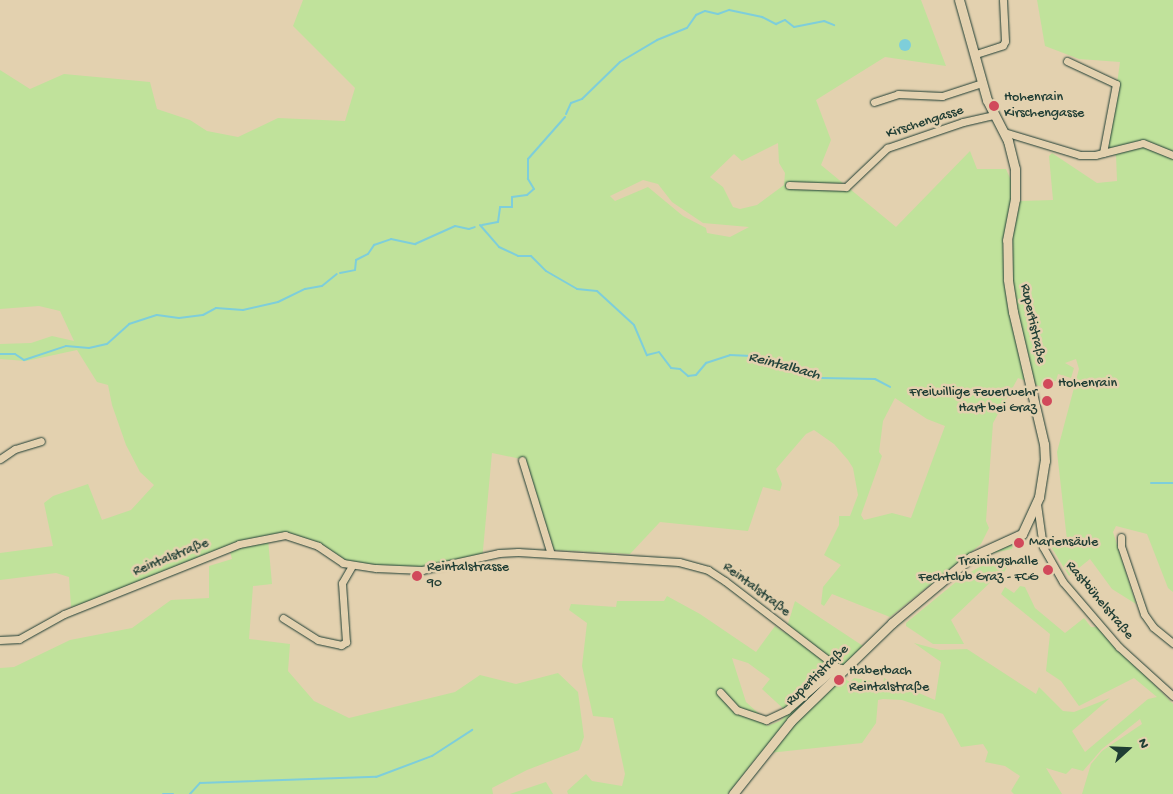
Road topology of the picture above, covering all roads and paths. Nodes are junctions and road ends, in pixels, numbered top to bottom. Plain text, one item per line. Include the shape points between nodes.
1 (959, 0) edge
2 (1003, 0) edge
3 (976, 54) junction
4 (1068, 61) dead end
5 (982, 83) junction
6 (874, 102) dead end
7 (994, 115) junction
8 (1004, 132) junction
9 (1103, 153) junction
10 (1173, 155) edge
11 (789, 184) dead end
12 (41, 441) dead end
13 (0, 459) edge
14 (522, 460) dead end
15 (1037, 504) junction
16 (1121, 537) dead end
17 (551, 554) junction
18 (352, 566) junction
19 (283, 618) dead end
20 (0, 640) edge
21 (1173, 643) edge
22 (841, 668) junction
23 (720, 692) dead end
24 (1173, 696) edge
25 (733, 794) edge

1 - 3 main road, Rupertistraße
2 - 3 street via 1005,41
3 - 5 main road, Rupertistraße
4 - 9 street via 1116,84
5 - 6 street via 942,96 898,94
5 - 7 main road, Rupertistraße
7 - 8 main road, Rupertistraße
7 - 11 street, Kirschengasse via 887,148 846,187
8 - 9 street via 1080,155
8 - 15 main road, Rupertistraße via 1016,176 1007,240 1010,296 1045,454
9 - 10 street via 1128,144 1143,143
12 - 13 street
14 - 17 street
15 - 22 main road, Rupertistraße via 1022,534 964,562
15 - 24 street, Rastbühelstraße via 1043,547 1063,582 1119,647
16 - 21 street via 1121,546 1144,614 1153,627
17 - 18 street, Reintalstraße via 499,553 422,570
17 - 22 street, Reintalstraße via 679,562 708,570
18 - 19 street via 342,583 346,642 341,645 318,640
18 - 20 street, Reintalstraße via 298,537 260,538 64,614 20,639
22 - 23 street via 787,710 766,720 737,710
22 - 25 main road, Rupertistraße via 790,721

